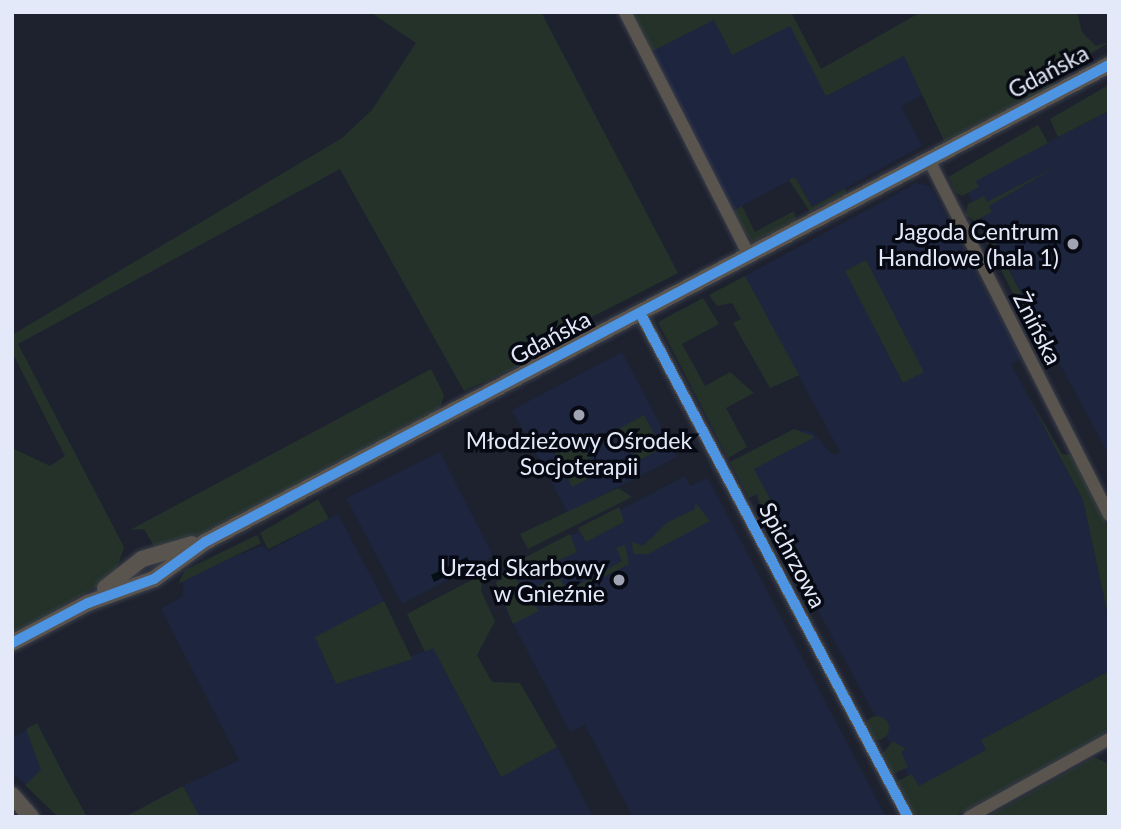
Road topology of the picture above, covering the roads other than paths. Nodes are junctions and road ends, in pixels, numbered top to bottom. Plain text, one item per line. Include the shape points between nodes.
1 (625, 12) edge
2 (1109, 65) edge
3 (929, 160) junction
4 (749, 255) junction
5 (640, 313) junction
6 (1109, 515) edge
7 (205, 542) junction
8 (145, 562) junction
9 (152, 577) junction
10 (88, 603) junction
11 (12, 643) edge
12 (1109, 739) edge
13 (12, 795) edge
14 (31, 817) edge
15 (908, 817) edge
16 (969, 817) edge

1 - 4 street
2 - 3 street, Gdańska
3 - 4 street, Gdańska
3 - 6 street, Żnińska
4 - 5 street, Gdańska
5 - 7 street, Gdańska
5 - 15 street, Spichrzowa
7 - 8 street, Gdańska
7 - 9 street, Gdańska
8 - 9 street
8 - 10 street, Gdańska
9 - 10 street, Gdańska
10 - 11 street, Gdańska
12 - 16 street
13 - 14 street

